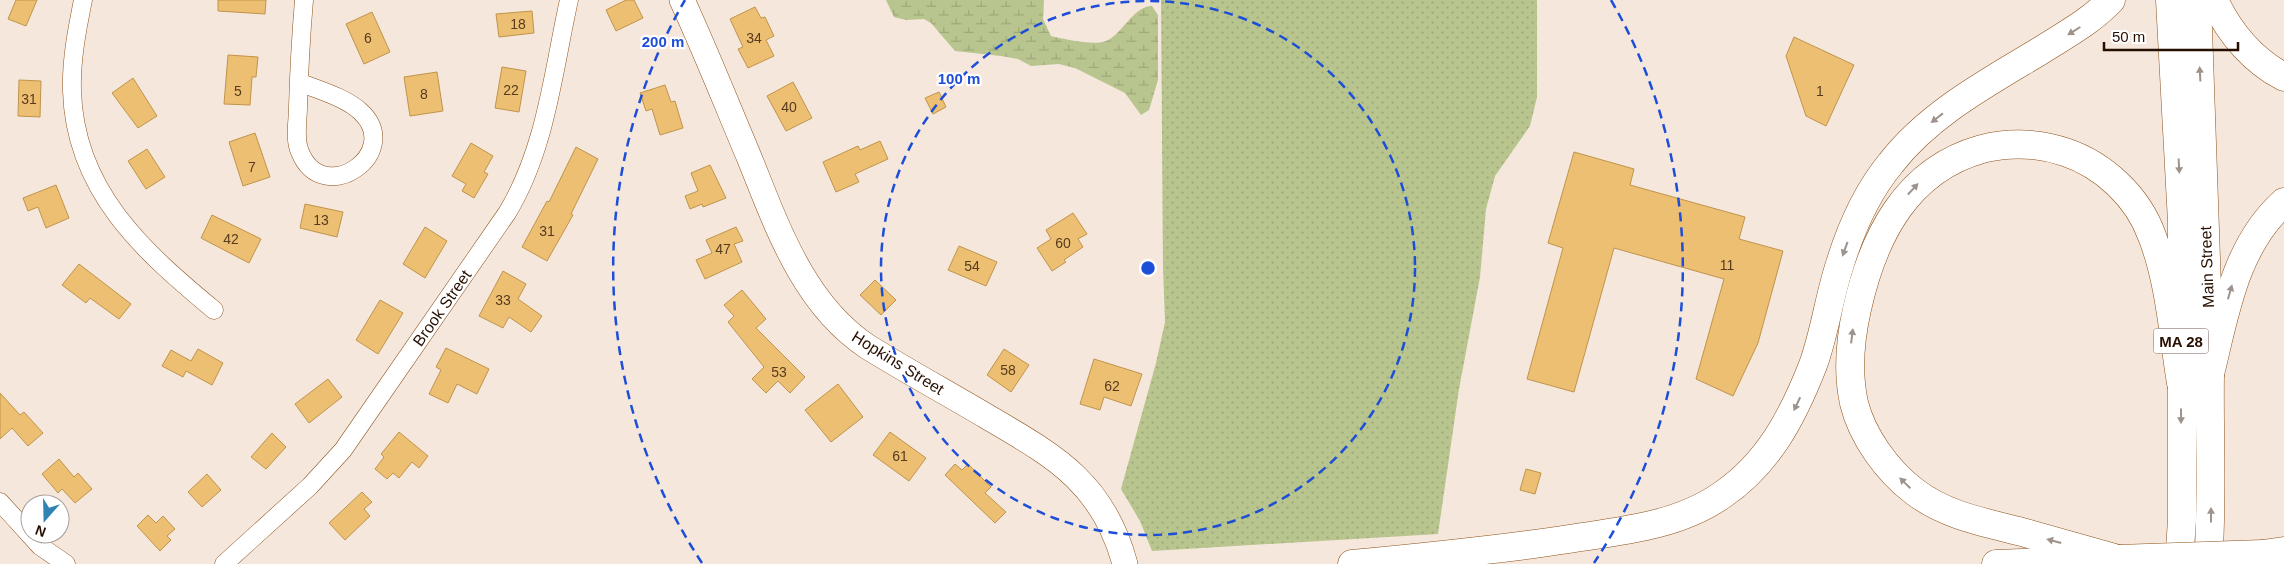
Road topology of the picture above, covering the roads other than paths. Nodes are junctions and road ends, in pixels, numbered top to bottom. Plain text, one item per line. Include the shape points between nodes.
1 (83, 0) edge
2 (304, 0) edge
3 (568, 0) edge
4 (682, 0) edge
5 (2111, 0) edge
6 (2170, 0) edge
7 (2197, 0) edge
8 (2214, 0) edge
9 (2284, 77) edge
10 (299, 82) junction
11 (2284, 202) edge
12 (214, 310) dead end
13 (2210, 374) junction
14 (2181, 383) junction
15 (0, 502) edge
16 (2277, 553) edge
17 (1123, 557) edge
18 (2118, 559) junction
19 (66, 564) edge
20 (224, 564) edge
21 (1352, 564) edge
22 (1996, 564) edge
23 (2179, 564) edge
24 (2208, 564) edge

1 - 12 street via 74,52 72,90 76,129 93,180 139,243
2 - 10 street
3 - 20 street, Brook Street via 538,145 522,187 507,213 338,456 310,486
4 - 17 main road, Hopkins Street via 777,224 822,305 846,331 868,347 1039,447 1068,468 1097,502
5 -> 21 main road via 2081,26 1949,108 1925,126 1892,161 1856,220 1840,264 1818,351 1798,402 1785,428 1764,456 1730,489 1710,503 1679,517 1619,531 1511,548
6 -> 14 main road, Main Street / MA 28 via 2182,222
13 -> 7 main road, Main Street / MA 28
8 - 9 main road via 2228,26 2248,50
10 - 10 street via 297,138 303,158 312,169 324,175 352,172 363,164 370,152 372,138 366,118 350,104
13 -> 11 main road via 2241,262 2256,234
24 -> 13 main road, Main Street / MA 28 via 2212,519
18 -> 14 main road via 1974,521 1934,505 1901,479 1872,444 1854,403 1850,374 1851,337 1862,284 1881,236 1915,186 1933,170 1964,155 1993,146 2021,144 2079,156 2116,182 2142,215 2152,235 2161,266
14 -> 23 main road, Main Street / MA 28 via 2182,520
15 - 19 street via 40,546
16 - 18 main road, bridge
18 - 22 main road

